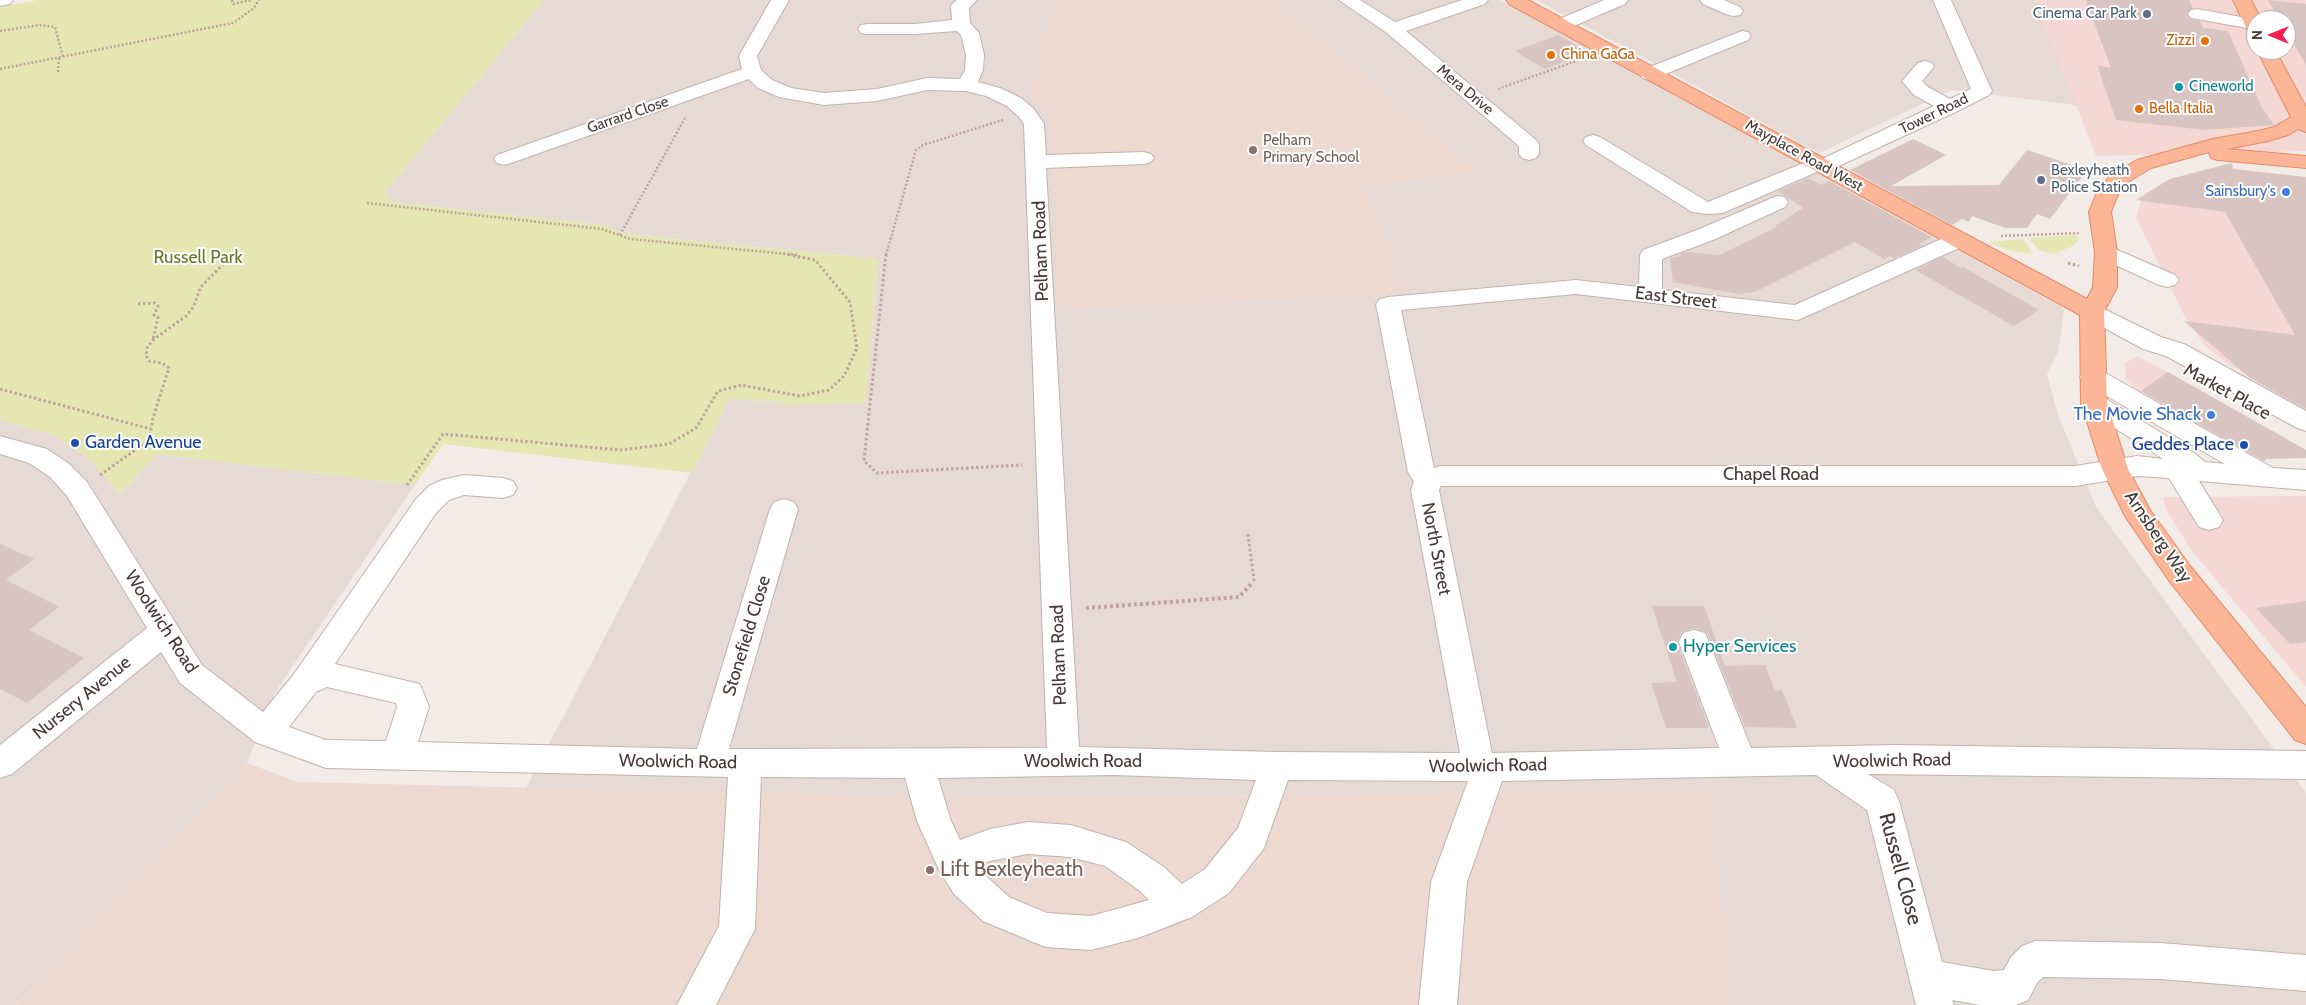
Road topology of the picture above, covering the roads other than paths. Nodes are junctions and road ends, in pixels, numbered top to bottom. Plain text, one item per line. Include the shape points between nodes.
1 (4, 0) edge
2 (780, 0) edge
3 (968, 0) edge
4 (1348, 0) edge
5 (1479, 0) edge
6 (1515, 0) edge
7 (1620, 0) edge
8 (1709, 0) edge
9 (1942, 0) edge
10 (0, 1) edge
11 (1734, 11) dead end
12 (2204, 11) edge
13 (2246, 23) edge
14 (961, 24) junction
15 (1561, 24) junction
16 (867, 29) dead end
17 (1393, 30) junction
18 (1742, 36) dead end
19 (2271, 60) edge
20 (1925, 67) dead end
21 (752, 72) junction
22 (1649, 74) junction
23 (967, 85) junction
24 (1951, 107) junction
25 (2304, 123) edge
26 (1593, 141) dead end
27 (2184, 153) junction
28 (1529, 154) dead end
29 (504, 158) dead end
30 (1144, 158) dead end
31 (1037, 162) junction
32 (2306, 162) edge
33 (1821, 165) junction
34 (1779, 201) dead end
35 (1954, 242) junction
36 (2104, 244) junction
37 (2167, 280) dead end
38 (1650, 294) junction
39 (1388, 304) joint
40 (2092, 312) junction
41 (2152, 343) junction
42 (2093, 377) junction
43 (2094, 403) junction
44 (2306, 422) edge
45 (2306, 434) edge
46 (0, 445) edge
47 (2115, 469) junction
48 (2189, 471) junction
49 (2272, 478) junction
50 (1428, 480) junction
51 (2306, 480) edge
52 (503, 488) dead end
53 (784, 509) dead end
54 (2209, 520) dead end
55 (164, 632) junction
56 (1694, 642) dead end
57 (305, 683) junction
58 (2306, 730) edge
59 (266, 732) junction
60 (397, 756) junction
61 (1894, 759) junction
62 (1740, 761) junction
63 (1064, 762) junction
64 (1824, 762) junction
65 (709, 763) junction
66 (745, 763) junction
67 (0, 764) edge
68 (918, 764) junction
69 (2306, 765) edge
70 (1277, 766) junction
71 (1485, 767) junction
72 (1882, 801) junction
73 (951, 860) junction
74 (1179, 905) junction
75 (2306, 973) edge
76 (1932, 992) edge
77 (696, 1005) edge
78 (1438, 1005) edge

1 - 10 street
2 - 21 street via 748,56
3 - 14 street via 960,6
4 - 17 street, Mera Drive
5 - 17 street
6 - 15 main road, Mayplace Road West
7 - 15 street
8 - 11 street
9 - 24 street, Tower Road via 1982,91
12 - 13 street
14 - 16 street
14 - 23 street via 970,33 976,55
15 - 22 main road, Mayplace Road West
17 - 28 street, Mera Drive via 1528,144
18 - 22 street
19 - 25 main road
20 - 24 street via 1912,81 1921,91
21 - 23 street via 765,84 786,93 824,99 878,95 927,84
21 - 29 street, Garrard Close
22 - 33 main road, Mayplace Road West
23 - 31 street, Pelham Road via 993,92 1014,102 1027,113 1034,124
24 - 33 street, Tower Road
25 - 27 main road, Arnsberg Way via 2261,137
26 - 33 street, Tower Road via 1700,207 1708,208
27 - 32 main road, Arnsberg Way
27 - 36 main road, Arnsberg Way via 2144,164 2116,181 2100,212
30 - 31 street
31 - 63 street, Pelham Road
33 - 35 main road, Mayplace Road West
34 - 38 street via 1705,235 1651,254
35 - 38 street, East Street via 1798,313
35 - 40 main road, Mayplace Road West
36 - 37 street
36 - 40 main road, Arnsberg Way via 2105,287
38 - 39 street, East Street via 1576,287
39 - 50 street, North Street via 1421,472
40 - 41 street, Market Place
40 - 42 main road, Arnsberg Way
41 - 44 street, Market Place via 2175,350
41 - 45 street, Market Place via 2169,360
42 - 43 main road, Arnsberg Way
42 - 49 street
43 - 47 main road, Arnsberg Way
43 - 48 street via 2185,460
46 - 55 street, Woolwich Road via 38,456 59,470 77,489
47 - 48 street via 2137,466
47 - 50 street, Chapel Road via 2075,476 1440,476
47 - 58 main road, Arnsberg Way via 2139,516 2180,574
48 - 49 street
48 - 54 street
49 - 51 street
50 - 71 street, North Street via 1425,490
52 - 57 street via 464,485 439,493 426,506
53 - 65 street, Stonefield Close
55 - 59 street, Woolwich Road via 191,674
55 - 67 street, Nursery Avenue
56 - 62 street
57 - 59 street
57 - 60 street via 325,674 409,694 413,706
59 - 60 street, Woolwich Road via 326,754
60 - 65 street, Woolwich Road
61 - 64 street, Woolwich Road
61 - 69 street, Woolwich Road
61 - 72 street
62 - 64 street, Woolwich Road
62 - 71 street, Woolwich Road
63 - 68 street, Woolwich Road
63 - 70 street, Woolwich Road
64 - 72 street, Russell Close
65 - 66 street, Woolwich Road
66 - 68 street, Woolwich Road
66 - 77 street via 737,929
68 - 73 street via 934,821
70 - 71 street, Woolwich Road
70 - 74 street via 1252,837 1217,881
71 - 78 street via 1449,882
72 - 76 street, Russell Close
73 - 74 street via 990,845 1028,838 1071,842 1114,853 1152,878
73 - 74 street via 966,882 996,909 1046,930 1091,933 1138,921
75 - 76 street via 2161,961 2035,959 2024,970 2015,987

